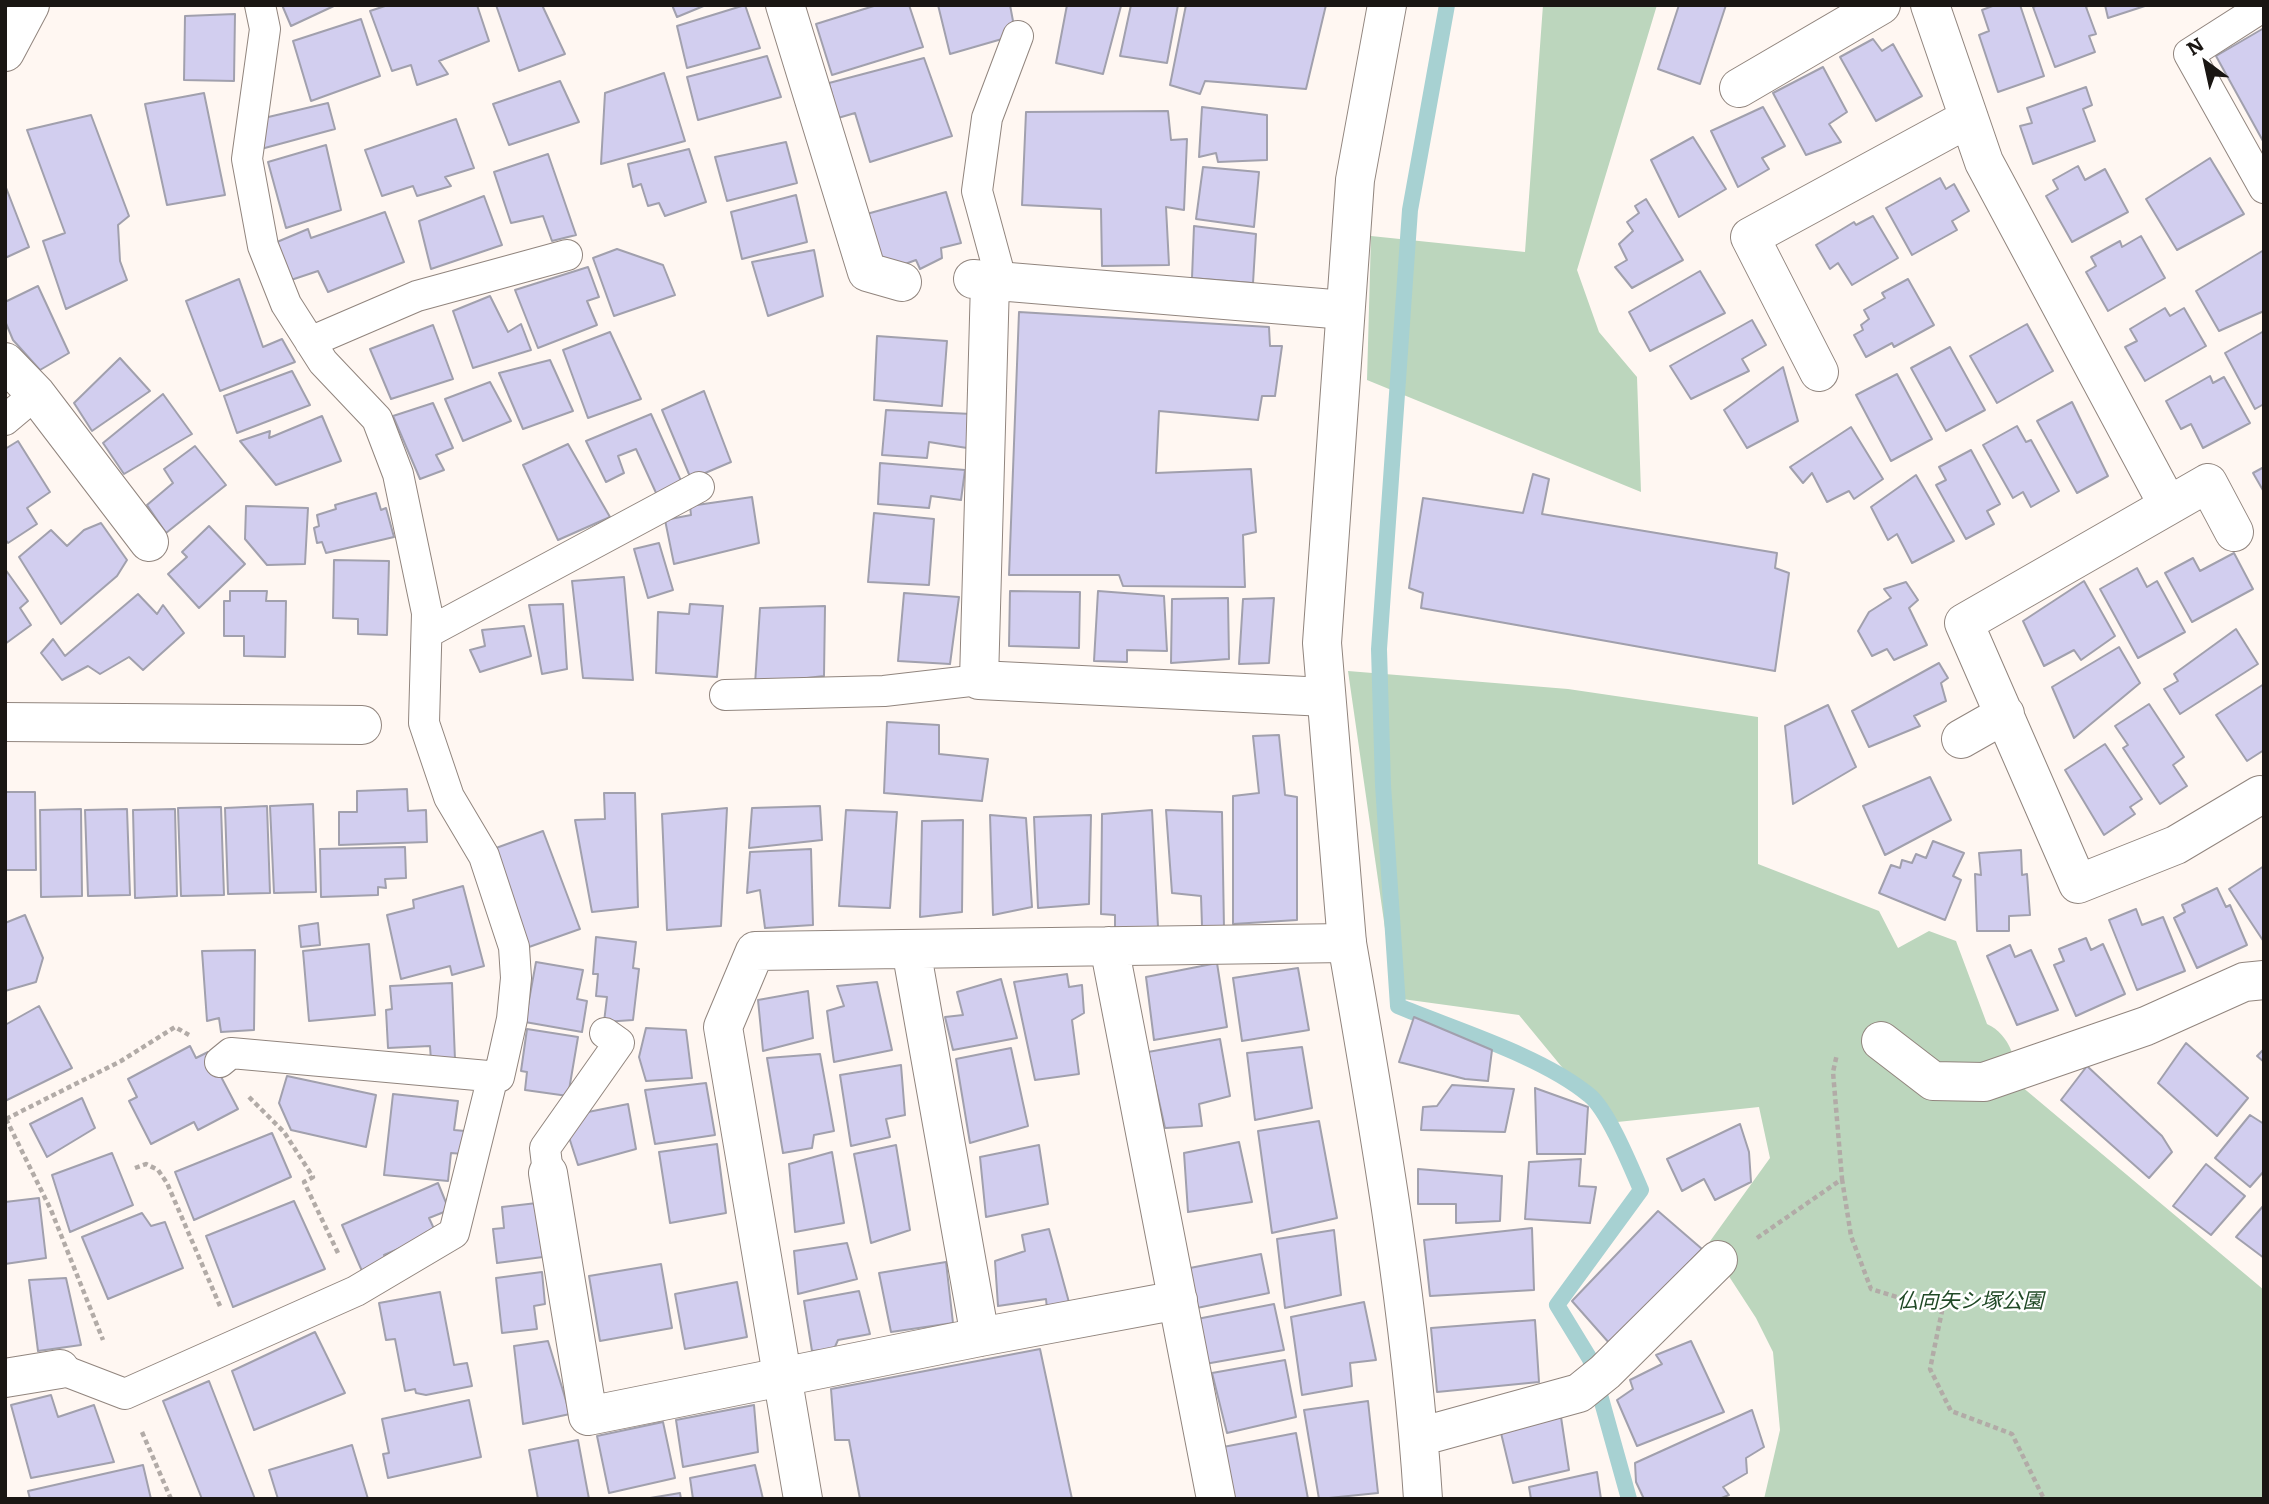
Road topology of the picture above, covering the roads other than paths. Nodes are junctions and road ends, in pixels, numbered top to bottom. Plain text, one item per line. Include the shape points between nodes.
1 (30, 5) edge
2 (260, 5) edge
3 (785, 5) edge
4 (1387, 5) edge
5 (1881, 5) edge
6 (1930, 5) edge
7 (2264, 6) edge
8 (1018, 36) dead end
9 (5, 52) edge
10 (1739, 88) dead end
11 (1969, 118) junction
12 (2264, 188) edge
13 (567, 255) dead end
14 (988, 281) junction
15 (902, 282) dead end
16 (1345, 310) junction
17 (310, 342) junction
18 (5, 362) edge
19 (1819, 372) dead end
20 (36, 394) junction
21 (5, 420) edge
22 (699, 487) dead end
23 (2168, 505) junction
24 (2234, 532) dead end
25 (149, 542) dead end
26 (427, 633) junction
27 (979, 680) junction
28 (726, 695) dead end
29 (1326, 697) junction
30 (2005, 714) junction
31 (5, 722) edge
32 (362, 725) dead end
33 (1961, 738) dead end
34 (2260, 795) dead end
35 (1347, 943) junction
36 (1109, 946) junction
37 (911, 949) junction
38 (2264, 980) edge
39 (605, 1033) dead end
40 (1881, 1041) road end
41 (226, 1058) road end
42 (493, 1076) junction
43 (548, 1173) joint
44 (1718, 1259) road end
45 (1178, 1300) junction
46 (980, 1336) junction
47 (60, 1369) joint
48 (5, 1378) edge
49 (780, 1379) junction
50 (1419, 1437) junction
51 (803, 1499) edge
52 (1216, 1499) edge
53 (1423, 1499) edge

1 - 9 street
2 - 17 lane via 265,29 247,159 263,246 286,304
3 - 15 street via 867,272
4 - 16 street via 1355,180
5 - 10 street
6 - 11 street
7 - 12 lane via 2189,54
8 - 14 lane via 987,118 977,191
11 - 19 street via 1751,236
11 - 23 street via 1984,162
13 - 17 lane via 417,296
14 - 16 street
14 - 27 street
16 - 29 street via 1322,643
17 - 26 lane via 377,419 398,474 427,613
18 - 20 street
20 - 21 lane
20 - 25 street
22 - 26 lane
23 - 24 street via 2208,483
23 - 30 street via 1964,623
26 - 42 lane via 424,723 449,797 484,856 514,947 512,1018 499,1077
27 - 28 lane via 884,691
27 - 29 street
29 - 35 street
30 - 33 street
30 - 34 street via 2078,884 2176,845
31 - 32 street
35 - 36 street
35 - 50 street via 1396,1223
36 - 37 street
36 - 45 street
37 - 46 street
37 - 49 street via 755,951 723,1027
38 - 40 street via 2244,982 2146,1026 1984,1082 1933,1081
39 - 43 lane via 619,1043 545,1148
41 - 42 lane
42 - 47 lane via 454,1233 356,1291 125,1394
43 - 49 street via 588,1416
44 - 50 street via 1592,1382
45 - 46 street
45 - 52 street
46 - 49 street
47 - 48 street
49 - 51 street
50 - 53 street

